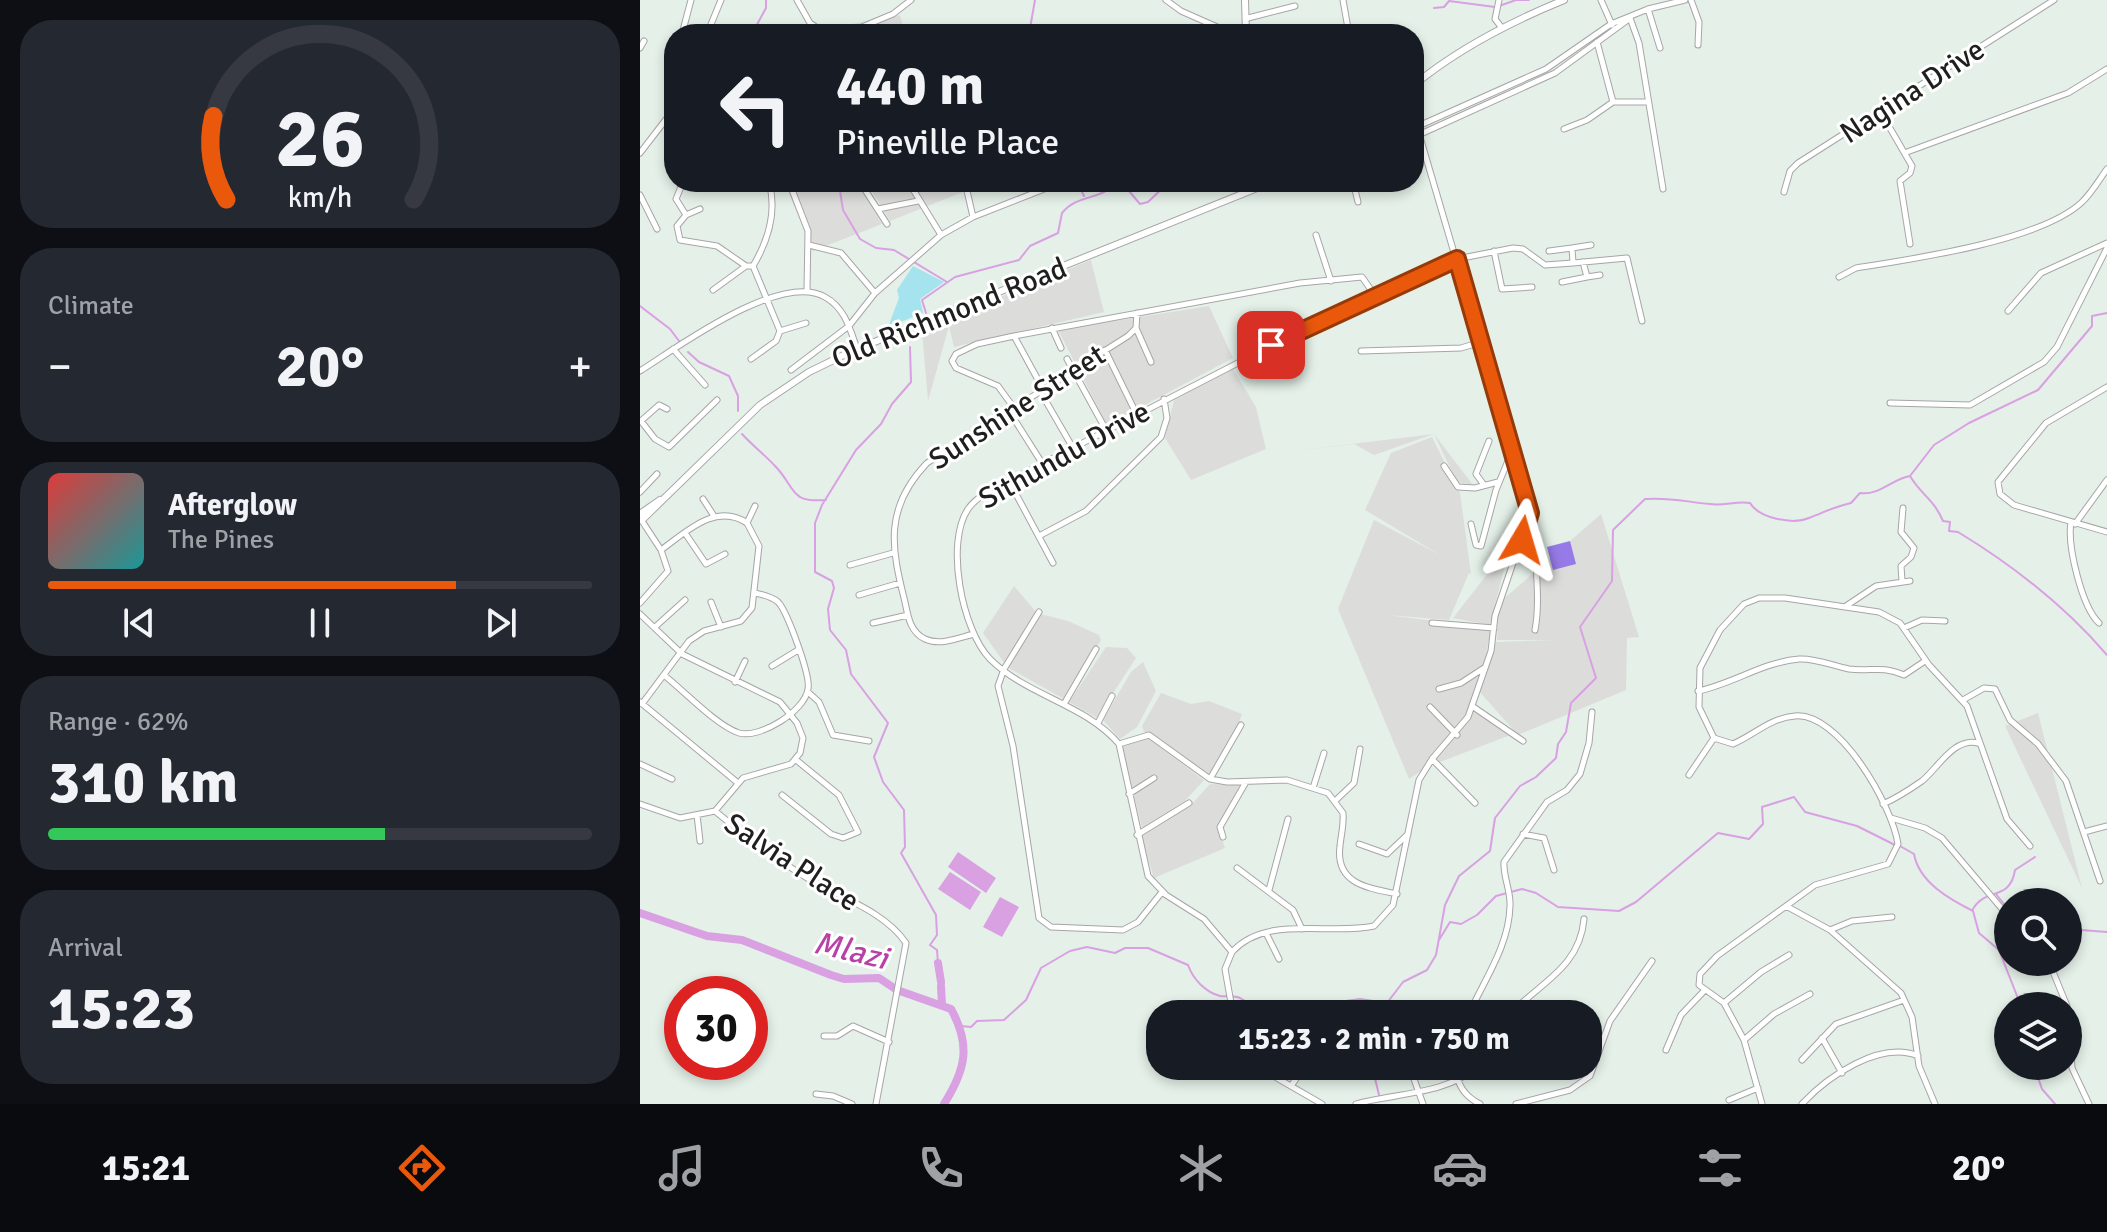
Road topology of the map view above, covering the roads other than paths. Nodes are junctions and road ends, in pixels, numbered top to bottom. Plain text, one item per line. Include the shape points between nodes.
1 (691, 0) edge
2 (721, 0) edge
3 (797, 0) edge
4 (911, 0) edge
5 (1168, 0) edge
6 (1245, 0) edge
7 (1284, 0) edge
8 (1343, 0) edge
9 (1499, 0) edge
10 (1564, 0) edge
11 (1601, 0) edge
12 (1688, 0) edge
13 (2054, 0) edge
14 (1295, 6) dead end
15 (1286, 9) junction
16 (1648, 9) junction
17 (1632, 16) junction
18 (1248, 18) junction
19 (685, 24) edge
20 (711, 24) edge
21 (811, 24) edge
22 (869, 24) edge
23 (1214, 24) edge
24 (1247, 24) edge
25 (1347, 24) edge
26 (1613, 27) junction
27 (1502, 28) junction
28 (1596, 40) junction
29 (644, 41) dead end
30 (1698, 45) dead end
31 (640, 48) edge
32 (1660, 48) dead end
33 (2107, 69) edge
34 (1424, 77) edge
35 (1613, 102) junction
36 (1648, 102) junction
37 (1880, 111) junction
38 (1424, 123) edge
39 (664, 127) edge
40 (1564, 129) dead end
41 (1424, 133) edge
42 (1907, 152) junction
43 (640, 153) edge
44 (1424, 158) edge
45 (2107, 169) edge
46 (1663, 189) dead end
47 (679, 192) edge
48 (771, 192) edge
49 (793, 192) edge
50 (867, 192) edge
51 (914, 192) edge
52 (967, 192) edge
53 (1037, 192) edge
54 (1247, 192) edge
55 (1356, 192) edge
56 (1784, 192) dead end
57 (640, 195) edge
58 (918, 201) junction
59 (1358, 202) dead end
60 (700, 209) dead end
61 (878, 209) junction
62 (686, 215) junction
63 (973, 217) junction
64 (887, 224) dead end
65 (657, 229) dead end
66 (941, 235) junction
67 (1316, 235) dead end
68 (1910, 244) dead end
69 (809, 245) junction
70 (1591, 245) dead end
71 (2107, 245) edge
72 (1572, 248) junction
73 (1494, 251) junction
74 (1549, 251) dead end
75 (1457, 259) junction
76 (1583, 262) junction
77 (1573, 263) junction
78 (750, 266) junction
79 (1600, 275) dead end
80 (1587, 277) junction
81 (1839, 277) dead end
82 (1331, 281) junction
83 (1562, 282) dead end
84 (1532, 287) dead end
85 (713, 290) dead end
86 (807, 291) junction
87 (875, 293) junction
88 (1376, 297) junction
89 (769, 300) junction
90 (2008, 311) dead end
91 (1137, 313) junction
92 (1642, 321) dead end
93 (806, 323) dead end
94 (849, 326) junction
95 (1052, 328) junction
96 (1136, 328) junction
97 (780, 331) junction
98 (1014, 336) junction
99 (1481, 342) junction
100 (1061, 348) dead end
101 (673, 349) junction
102 (857, 349) junction
103 (1105, 350) junction
104 (1361, 351) dead end
105 (751, 359) dead end
106 (1067, 359) dead end
107 (1151, 362) dead end
108 (791, 370) dead end
109 (1073, 370) junction
110 (640, 371) edge
111 (705, 385) dead end
112 (2107, 387) edge
113 (1042, 390) junction
114 (1164, 399) junction
115 (717, 400) dead end
116 (1890, 403) dead end
117 (667, 409) dead end
118 (1012, 409) junction
119 (1136, 414) junction
120 (641, 422) edge
121 (1106, 430) junction
122 (1489, 441) dead end
123 (1073, 448) junction
124 (1512, 450) junction
125 (1042, 463) junction
126 (1444, 466) dead end
127 (657, 474) dead end
128 (2107, 480) edge
129 (1009, 481) junction
130 (1499, 482) junction
131 (1485, 485) junction
132 (640, 492) edge
133 (703, 499) dead end
134 (755, 506) dead end
135 (1903, 508) dead end
136 (1530, 513) junction
137 (714, 516) junction
138 (641, 521) edge
139 (747, 523) junction
140 (2073, 523) junction
141 (1471, 524) dead end
142 (2107, 532) edge
143 (685, 533) junction
144 (1039, 536) junction
145 (661, 550) junction
146 (893, 553) junction
147 (725, 554) dead end
148 (1053, 563) dead end
149 (850, 565) dead end
150 (1902, 581) junction
151 (1910, 581) dead end
152 (900, 583) junction
153 (755, 593) junction
154 (859, 595) dead end
155 (685, 600) dead end
156 (711, 602) dead end
157 (640, 603) edge
158 (1845, 606) junction
159 (1039, 612) dead end
160 (640, 614) edge
161 (908, 615) junction
162 (1945, 621) dead end
163 (873, 623) dead end
164 (1432, 623) dead end
165 (2099, 623) dead end
166 (655, 627) junction
167 (721, 627) junction
168 (1494, 628) junction
169 (1904, 628) junction
170 (1535, 630) dead end
171 (974, 634) junction
172 (1096, 649) dead end
173 (798, 650) junction
174 (682, 654) junction
175 (745, 661) dead end
176 (1925, 661) junction
177 (1487, 663) junction
178 (772, 666) dead end
179 (1004, 669) junction
180 (665, 676) junction
181 (735, 682) junction
182 (1439, 689) dead end
183 (1698, 691) junction
184 (808, 692) junction
185 (1112, 696) dead end
186 (1963, 700) junction
187 (641, 703) edge
188 (1064, 704) junction
189 (1472, 706) junction
190 (1430, 707) dead end
191 (789, 712) junction
192 (1592, 712) dead end
193 (1098, 723) junction
194 (1241, 725) dead end
195 (1457, 735) junction
196 (1714, 738) junction
197 (869, 741) dead end
198 (1523, 741) dead end
199 (1978, 743) junction
200 (1119, 744) junction
201 (1360, 749) dead end
202 (1324, 753) dead end
203 (795, 759) junction
204 (1432, 759) junction
205 (640, 764) edge
206 (1689, 775) dead end
207 (1154, 778) dead end
208 (672, 779) dead end
209 (1210, 779) junction
210 (1247, 781) junction
211 (738, 783) junction
212 (1313, 788) junction
213 (1129, 794) junction
214 (782, 795) dead end
215 (1336, 800) junction
216 (1189, 803) dead end
217 (1475, 803) dead end
218 (640, 804) edge
219 (1883, 804) junction
220 (715, 811) junction
221 (697, 815) junction
222 (1890, 818) junction
223 (1288, 819) dead end
224 (2107, 826) edge
225 (2084, 832) junction
226 (1408, 834) junction
227 (1522, 834) junction
228 (1137, 835) junction
229 (1223, 837) dead end
230 (700, 841) dead end
231 (1359, 844) dead end
232 (2030, 846) dead end
233 (1237, 868) dead end
234 (1554, 870) dead end
235 (2100, 881) dead end
236 (1269, 890) junction
237 (1162, 892) junction
238 (1397, 894) junction
239 (1994, 900) edge
240 (1786, 906) junction
241 (1892, 917) dead end
242 (1584, 919) dead end
243 (1302, 929) junction
244 (1830, 930) junction
245 (1266, 933) junction
246 (1232, 952) junction
247 (1789, 955) dead end
248 (1279, 959) dead end
249 (1652, 961) dead end
250 (1704, 991) junction
251 (1810, 994) dead end
252 (1228, 1000) edge
253 (1476, 1000) edge
254 (1527, 1000) edge
255 (1904, 1000) junction
256 (1724, 1003) junction
257 (824, 1036) dead end
258 (1822, 1038) junction
259 (1744, 1040) junction
260 (889, 1042) junction
261 (1666, 1050) dead end
262 (1918, 1056) junction
263 (1802, 1060) dead end
264 (1842, 1073) junction
265 (1280, 1080) edge
266 (1295, 1080) edge
267 (1414, 1080) edge
268 (1453, 1080) edge
269 (1458, 1080) edge
270 (2078, 1080) edge
271 (1291, 1086) junction
272 (1758, 1088) junction
273 (1418, 1090) junction
274 (816, 1094) dead end
275 (1729, 1100) dead end
276 (1378, 1102) edge
277 (876, 1103) edge
278 (852, 1104) edge
279 (1322, 1104) edge
280 (1356, 1104) edge
281 (1423, 1104) edge
282 (1480, 1104) edge
283 (1516, 1104) edge
284 (1762, 1104) edge
285 (1802, 1104) edge
286 (1935, 1104) edge
287 (2089, 1104) edge

1 - 19 street
2 - 20 street
3 - 21 street
4 - 22 street
5 - 23 street
6 - 18 street
7 - 15 street
8 - 25 street
9 - 27 street via 1495,19
10 - 27 street
11 - 26 street
12 - 16 street
12 - 30 street via 1699,22
13 - 37 street, Nagina Drive
14 - 15 street
15 - 18 street
16 - 17 street
16 - 32 street
17 - 26 street
17 - 36 street
18 - 24 street
26 - 28 street
27 - 34 street
28 - 35 street
28 - 38 street via 1532,76
28 - 41 street via 1555,73
29 - 31 street
33 - 42 street via 2068,93
35 - 36 street
35 - 40 street
36 - 46 street
37 - 42 street
37 - 56 street, Nagina Drive via 1793,167
39 - 43 street
42 - 68 street via 1912,171 1900,181
44 - 75 street
45 - 81 street via 2085,200 2063,215 1996,241 1856,268
47 - 62 street via 676,199
48 - 78 street via 768,231
49 - 69 street
50 - 61 street
51 - 58 street
52 - 63 street
53 - 63 street
54 - 102 street, Old Richmond Road
55 - 59 street
57 - 65 street
58 - 61 street
58 - 66 street
60 - 62 street
61 - 64 street
62 - 78 street via 676,229 682,242 717,246
63 - 66 street
66 - 87 street
67 - 82 street
69 - 86 street
69 - 87 street via 841,253
70 - 72 street
71 - 90 street via 2041,273
71 - 116 street via 2057,347 2044,362 1970,405
72 - 74 street
72 - 77 street
73 - 75 street, Sithundu Drive
73 - 77 street via 1520,248 1541,264
73 - 84 street via 1502,289
75 - 88 street, Sithundu Drive
75 - 99 street
76 - 77 street
76 - 80 street
76 - 92 street via 1627,258
78 - 85 street
78 - 89 street
79 - 80 street
80 - 83 street
82 - 88 street via 1362,277
82 - 91 street
86 - 89 street
86 - 94 street via 828,298
87 - 94 street
88 - 114 street, Sithundu Drive
89 - 97 street
89 - 101 street
91 - 95 street
91 - 96 street, Sunshine Street
93 - 97 street
94 - 102 street
94 - 108 street
95 - 98 street
95 - 100 street
96 - 103 street, Sunshine Street
96 - 107 street
97 - 105 street via 776,341
98 - 113 street
98 - 118 street via 956,354 953,366 998,386
99 - 104 street via 1461,348
99 - 124 street
101 - 110 street
101 - 111 street
102 - 138 street, Old Richmond Road via 809,372 760,405
103 - 109 street, Sunshine Street
103 - 119 street
106 - 109 street
109 - 113 street, Sunshine Street
109 - 121 street
112 - 140 street via 2046,423 1998,482 2000,494 2014,505
113 - 118 street, Sunshine Street
113 - 123 street
114 - 119 street, Sithundu Drive
114 - 144 street via 1167,418 1161,437 1086,511
115 - 120 street via 669,447
117 - 120 street via 659,405
118 - 125 street
118 - 146 street, Sunshine Street via 918,472 894,524
119 - 121 street, Sithundu Drive
121 - 123 street, Sithundu Drive
122 - 131 street via 1476,474
123 - 125 street, Sithundu Drive
124 - 130 street
124 - 136 street
125 - 129 street, Sithundu Drive
126 - 131 street via 1458,487
127 - 132 street
128 - 140 street
129 - 144 street
129 - 171 street, Sithundu Drive via 968,509 955,541
130 - 131 street
130 - 141 street via 1481,546 1476,545
133 - 137 street
134 - 139 street
135 - 150 street via 1901,532 1914,548 1901,566
136 - 168 street
136 - 170 street via 1536,531
137 - 139 street via 734,516
137 - 143 street
138 - 145 street
139 - 153 street via 759,546
140 - 142 street
140 - 165 street via 2070,535 2087,608
143 - 145 street
143 - 147 street via 706,564
144 - 148 street
145 - 157 street via 668,566 660,584
146 - 149 street
146 - 152 street, Sunshine Street
150 - 151 street
150 - 158 street via 1867,589
152 - 154 street
152 - 161 street, Sunshine Street
153 - 167 street via 752,608 741,621
153 - 173 street via 781,605
155 - 166 street
156 - 167 street
158 - 169 street via 1879,612
158 - 183 street via 1766,597 1744,604 1704,655
159 - 179 street
160 - 166 street
161 - 163 street
161 - 171 street via 917,633 931,641
162 - 169 street via 1922,620
164 - 168 street
166 - 174 street
167 - 174 street via 697,634
168 - 177 street
169 - 176 street
171 - 179 street, Sithundu Drive via 991,660
172 - 188 street
173 - 178 street
173 - 184 street
174 - 180 street
174 - 181 street
175 - 181 street
176 - 183 street via 1904,675 1885,667 1851,669 1798,659
176 - 186 street
177 - 182 street via 1461,683
177 - 189 street
179 - 188 street, Sithundu Drive
179 - 237 street via 998,690 1039,918 1047,926 1128,928
180 - 187 street
180 - 191 street via 738,733 761,732
181 - 191 street via 773,697
183 - 196 street
184 - 191 street
184 - 197 street via 819,702 833,735
185 - 193 street
186 - 199 street
186 - 225 street via 1984,688 1995,689 2010,720 2061,773
187 - 211 street
188 - 193 street, Sithundu Drive
189 - 195 street
189 - 198 street
190 - 195 street
191 - 203 street via 803,738
192 - 227 street via 1580,774 1547,802
193 - 200 street, Sithundu Drive
194 - 209 street
195 - 204 street
196 - 206 street
196 - 219 street via 1733,744 1778,719 1817,719 1846,743
199 - 219 street via 1953,749 1925,778
199 - 232 street via 2007,819
200 - 209 street via 1142,734 1154,737
200 - 213 street
201 - 215 street via 1354,783
202 - 212 street
203 - 211 street via 785,769
203 - 214 street via 839,795 858,832 843,838 831,834
204 - 217 street
204 - 226 street via 1419,780
205 - 208 street
207 - 213 street
209 - 210 street
210 - 212 street via 1274,778
210 - 229 street via 1220,827
211 - 220 street
212 - 215 street
213 - 228 street
215 - 238 street via 1344,822 1342,870 1357,884
216 - 228 street
218 - 221 street via 673,817
219 - 222 street
220 - 221 street
220 - 260 street, Salvia Place via 810,880 861,906 906,943
221 - 230 street
222 - 239 street via 1938,834
222 - 240 street via 1898,844 1891,862 1827,880
223 - 236 street
224 - 225 street
225 - 235 street
226 - 231 street via 1387,854
226 - 238 street
227 - 234 street via 1544,838
227 - 253 street via 1504,862 1509,921
228 - 237 street via 1148,876
233 - 236 street
236 - 243 street via 1293,910
237 - 246 street via 1195,911
238 - 243 street via 1374,926
240 - 244 street
240 - 250 street via 1708,964 1697,980
241 - 244 street via 1852,921
242 - 254 street via 1582,937 1562,971
243 - 245 street
244 - 255 street via 1891,982
245 - 246 street
245 - 248 street
246 - 252 street via 1225,969
247 - 256 street
249 - 283 street via 1610,1021 1590,1076 1570,1090
250 - 256 street
250 - 261 street via 1681,1015
251 - 259 street via 1774,1014
255 - 258 street via 1847,1019
255 - 262 street
256 - 259 street
257 - 260 street via 837,1036 853,1026
258 - 263 street
258 - 264 street
259 - 272 street
260 - 277 street
262 - 264 street via 1897,1052
262 - 286 street
264 - 285 street
265 - 271 street
266 - 271 street
267 - 273 street
268 - 273 street
269 - 282 street
270 - 287 street
271 - 279 street
272 - 275 street
272 - 284 street
273 - 276 street
273 - 281 street
274 - 278 street
276 - 280 street

